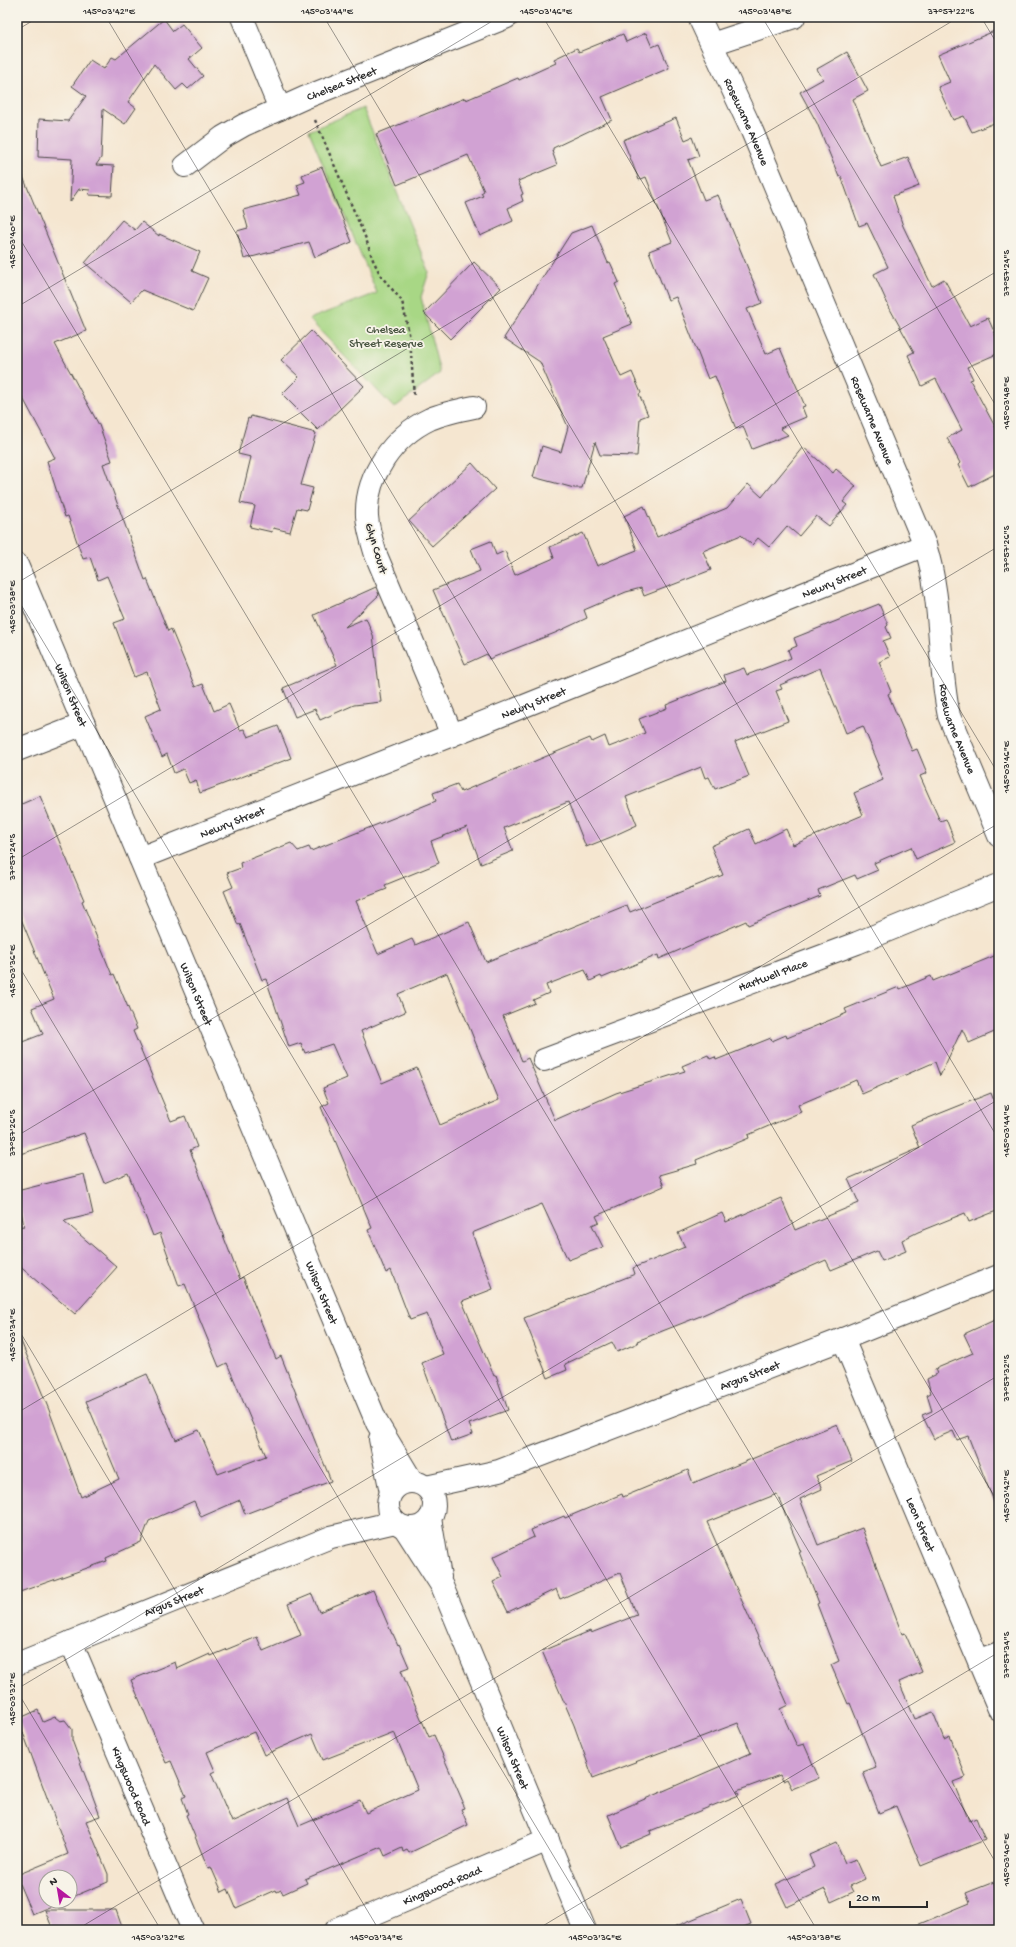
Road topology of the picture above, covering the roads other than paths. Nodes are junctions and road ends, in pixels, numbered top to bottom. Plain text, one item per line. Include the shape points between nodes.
1 (242, 17) edge
2 (507, 17) edge
3 (699, 17) edge
4 (794, 17) edge
5 (712, 44) junction
6 (280, 109) junction
7 (185, 166) dead end
8 (474, 408) dead end
9 (925, 545) junction
10 (17, 565) edge
11 (84, 724) junction
12 (452, 735) junction
13 (17, 750) edge
14 (999, 836) edge
15 (140, 858) junction
16 (999, 885) edge
17 (544, 1060) dead end
18 (999, 1276) edge
19 (843, 1339) junction
20 (377, 1422) junction
21 (499, 1471) junction
22 (419, 1484) junction
23 (395, 1511) junction
24 (432, 1513) junction
25 (442, 1586) junction
26 (71, 1642) junction
27 (999, 1653) edge
28 (979, 1661) junction
29 (17, 1664) edge
30 (999, 1709) edge
31 (548, 1840) junction
32 (193, 1930) edge
33 (336, 1930) edge
34 (585, 1930) edge

1 - 6 street
2 - 6 street, Chelsea Street
3 - 5 street, Rosewarne Avenue
4 - 5 street
5 - 9 street, Rosewarne Avenue via 755,138
6 - 7 street, Chelsea Street via 244,125
8 - 12 street, Glyn Court via 431,419 399,441 374,476 367,516 376,555
9 - 12 street, Newry Street
9 - 14 street, Rosewarne Avenue via 936,592 949,716
10 - 11 street, Wilson Street
11 - 13 street
11 - 15 street, Wilson Street
12 - 15 street, Newry Street
15 - 20 street, Wilson Street
16 - 17 street, Hartwell Place via 857,943
18 - 19 street, Argus Street
19 - 21 street, Argus Street
19 - 28 street, Leon Street
20 - 22 street, Wilson Street
20 - 23 street, Wilson Street
21 - 22 street, Argus Street
21 - 24 street, Argus Street
22 - 23 street via 404,1482 397,1486
22 - 24 street via 431,1493
23 - 24 street via 418,1527
23 - 25 street, Wilson Street
23 - 26 street, Argus Street
24 - 25 street, Wilson Street
25 - 31 street, Wilson Street
26 - 29 street, Argus Street
26 - 32 street, Kingswood Road
27 - 28 street
28 - 30 street, Leon Street
31 - 33 street, Kingswood Road
31 - 34 street, Wilson Street

